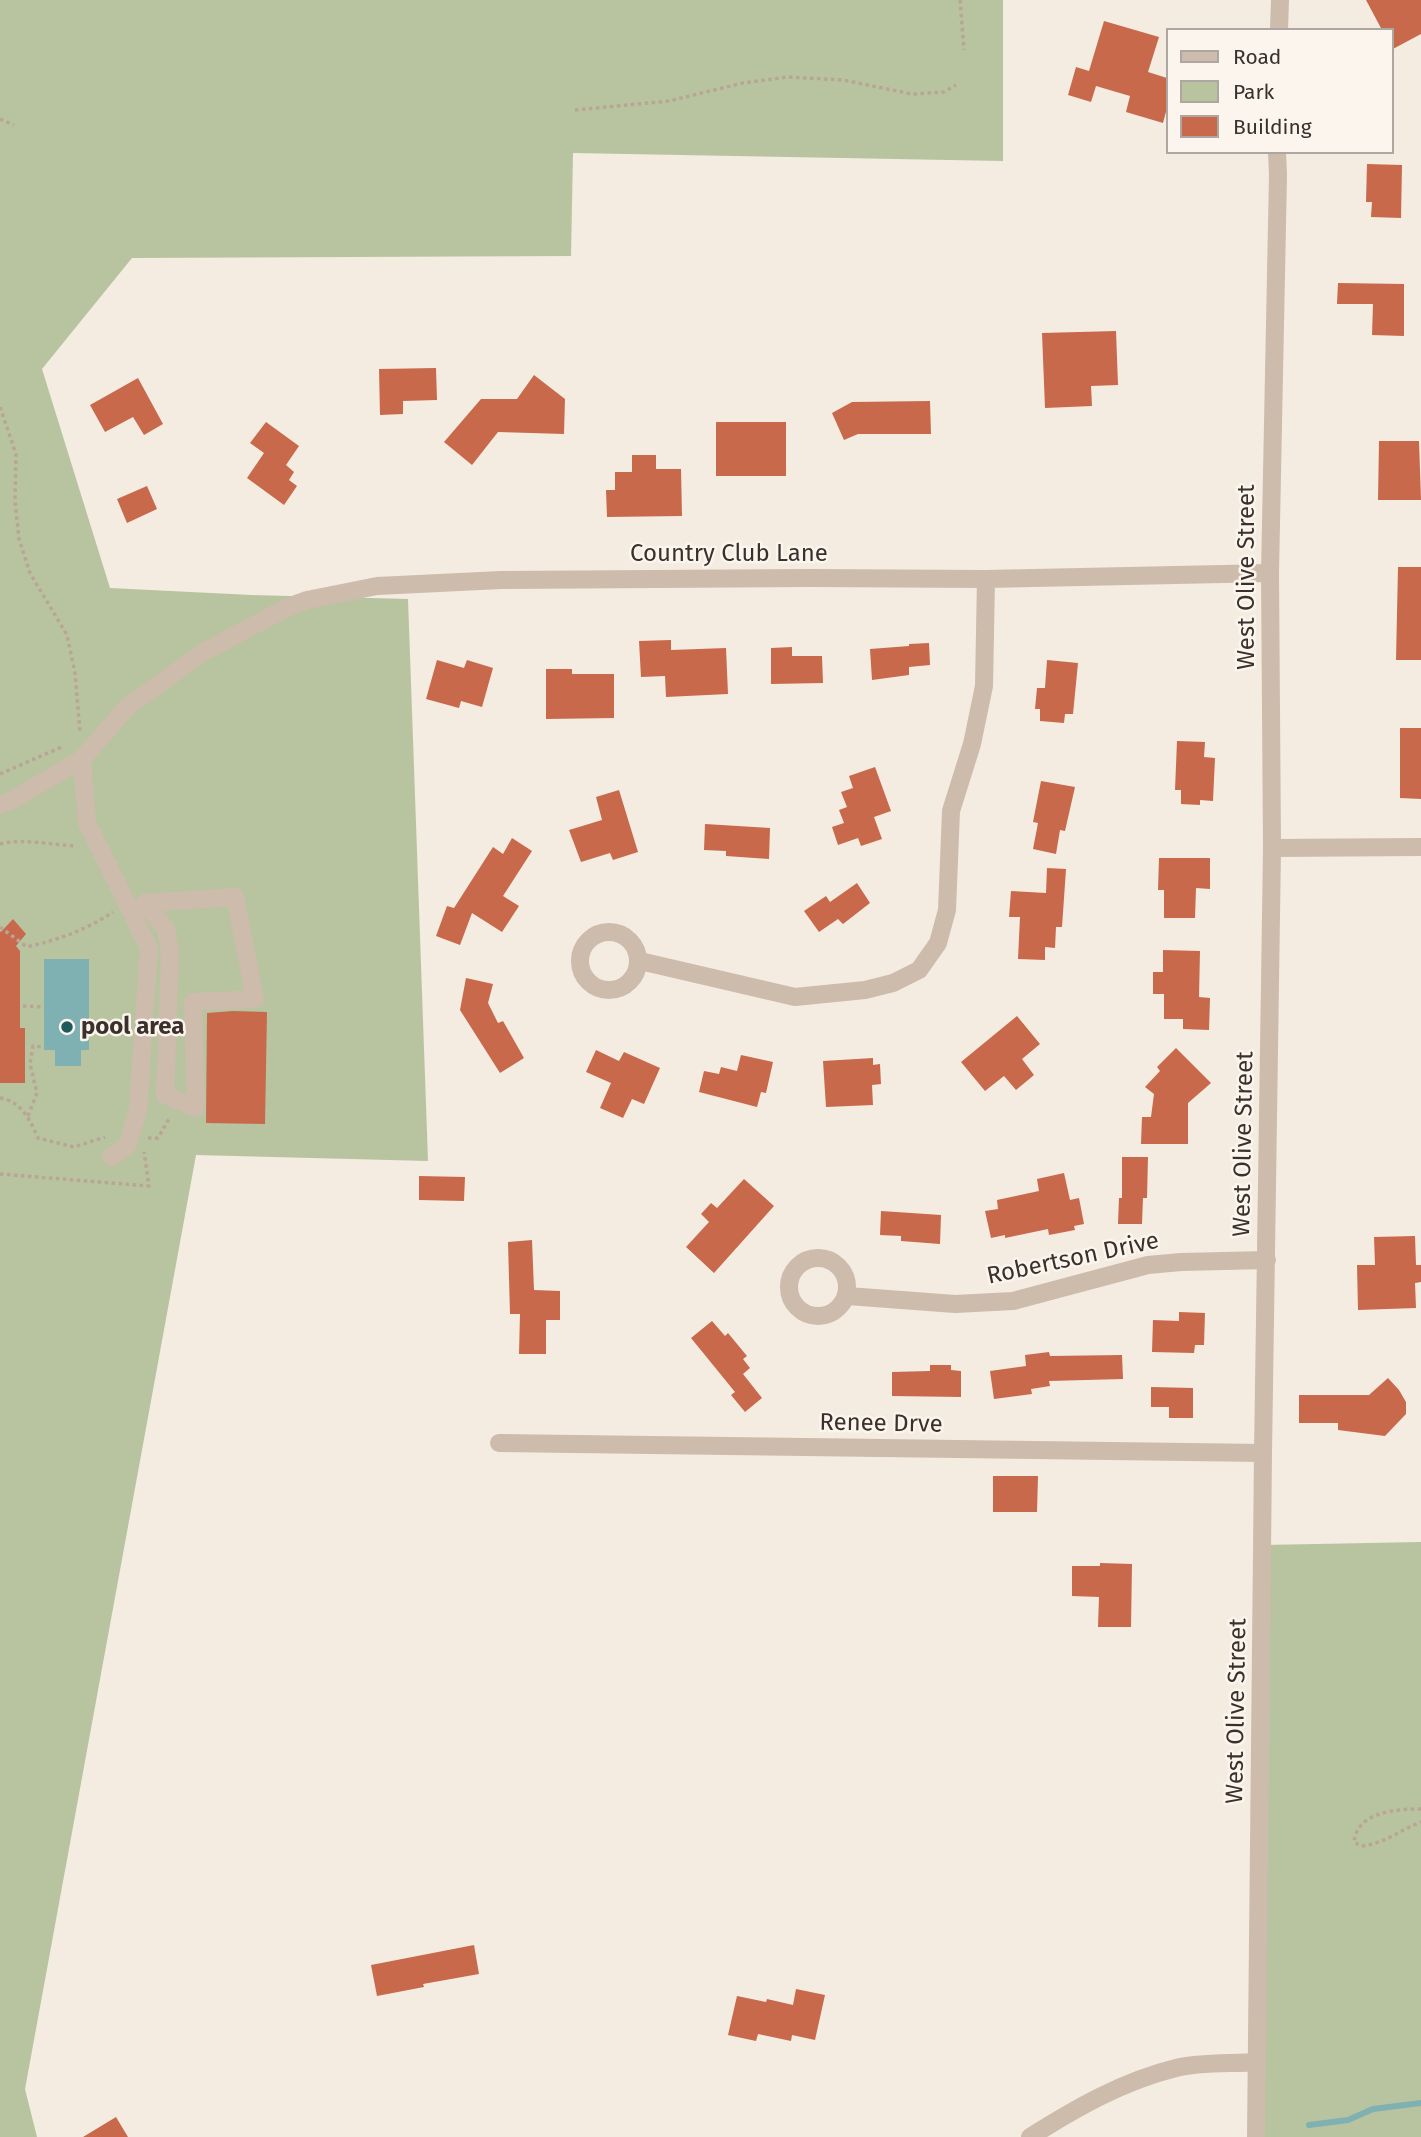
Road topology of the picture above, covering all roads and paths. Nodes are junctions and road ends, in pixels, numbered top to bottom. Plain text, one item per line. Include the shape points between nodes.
1 (960, 0) edge
2 (1280, 0) edge
3 (1279, 28) edge
4 (964, 50) dead end
5 (956, 85) dead end
6 (575, 110) dead end
7 (0, 119) edge
8 (14, 125) dead end
9 (1277, 154) edge
10 (0, 407) edge
11 (1270, 573) junction
12 (986, 579) junction
13 (87, 725) dead end
14 (80, 732) junction
15 (73, 738) dead end
16 (66, 745) dead end
17 (82, 759) junction
18 (0, 774) edge
19 (0, 805) edge
20 (0, 844) edge
21 (77, 846) dead end
22 (1421, 847) edge
23 (1272, 848) junction
24 (119, 908) dead end
25 (0, 927) edge
26 (640, 961) dead end
27 (23, 1006) dead end
28 (44, 1007) dead end
29 (44, 1047) dead end
30 (0, 1098) edge
31 (175, 1099) junction
32 (28, 1116) junction
33 (132, 1129) junction
34 (144, 1150) dead end
35 (111, 1157) dead end
36 (0, 1174) edge
37 (1267, 1260) junction
38 (848, 1296) dead end
39 (499, 1443) dead end
40 (1263, 1453) junction
41 (1421, 1809) edge
42 (1421, 1822) edge
43 (1257, 2062) junction
44 (1030, 2137) edge
45 (1256, 2137) edge

1 - 4 path
2 - 3 street
5 - 6 path via 944,92 912,94 843,80 788,77 669,101
7 - 8 path
9 - 11 street, West Olive Street
10 - 14 path via 16,454 19,539 30,573 67,635
11 - 12 street, Country Club Lane
11 - 23 street, West Olive Street
12 - 17 street, Country Club Lane via 501,580 377,586 288,607 202,653 127,707
12 - 26 street via 984,686 951,811 947,910 938,943 919,970 893,983 860,991 795,997
13 - 14 path
14 - 15 path
16 - 18 path
17 - 19 street, Country Club Lane
17 - 33 street via 87,823 149,948 138,1110
20 - 21 path via 14,840
22 - 23 street
23 - 37 street, West Olive Street
24 - 25 path via 67,937 27,947
27 - 28 path
29 - 32 path via 33,1046 30,1064 37,1093
30 - 32 path via 10,1099
31 - 31 street via 165,1095 168,940 166,929 145,903 235,897 255,999 193,1002 196,1108
31 - 33 path via 159,1138 142,1138 141,1126
32 - 33 path via 38,1138 74,1147
33 - 35 street via 127,1146
34 - 36 path via 149,1186
37 - 38 street, Robertson Drive via 1148,1265 1013,1301 955,1304
37 - 40 street, West Olive Street
39 - 40 street, Renee Drve
40 - 43 street, West Olive Street
41 - 42 path via 1383,1812 1364,1823 1354,1842 1373,1845
43 - 44 street via 1178,2067 1073,2109
43 - 45 street, West Olive Street

